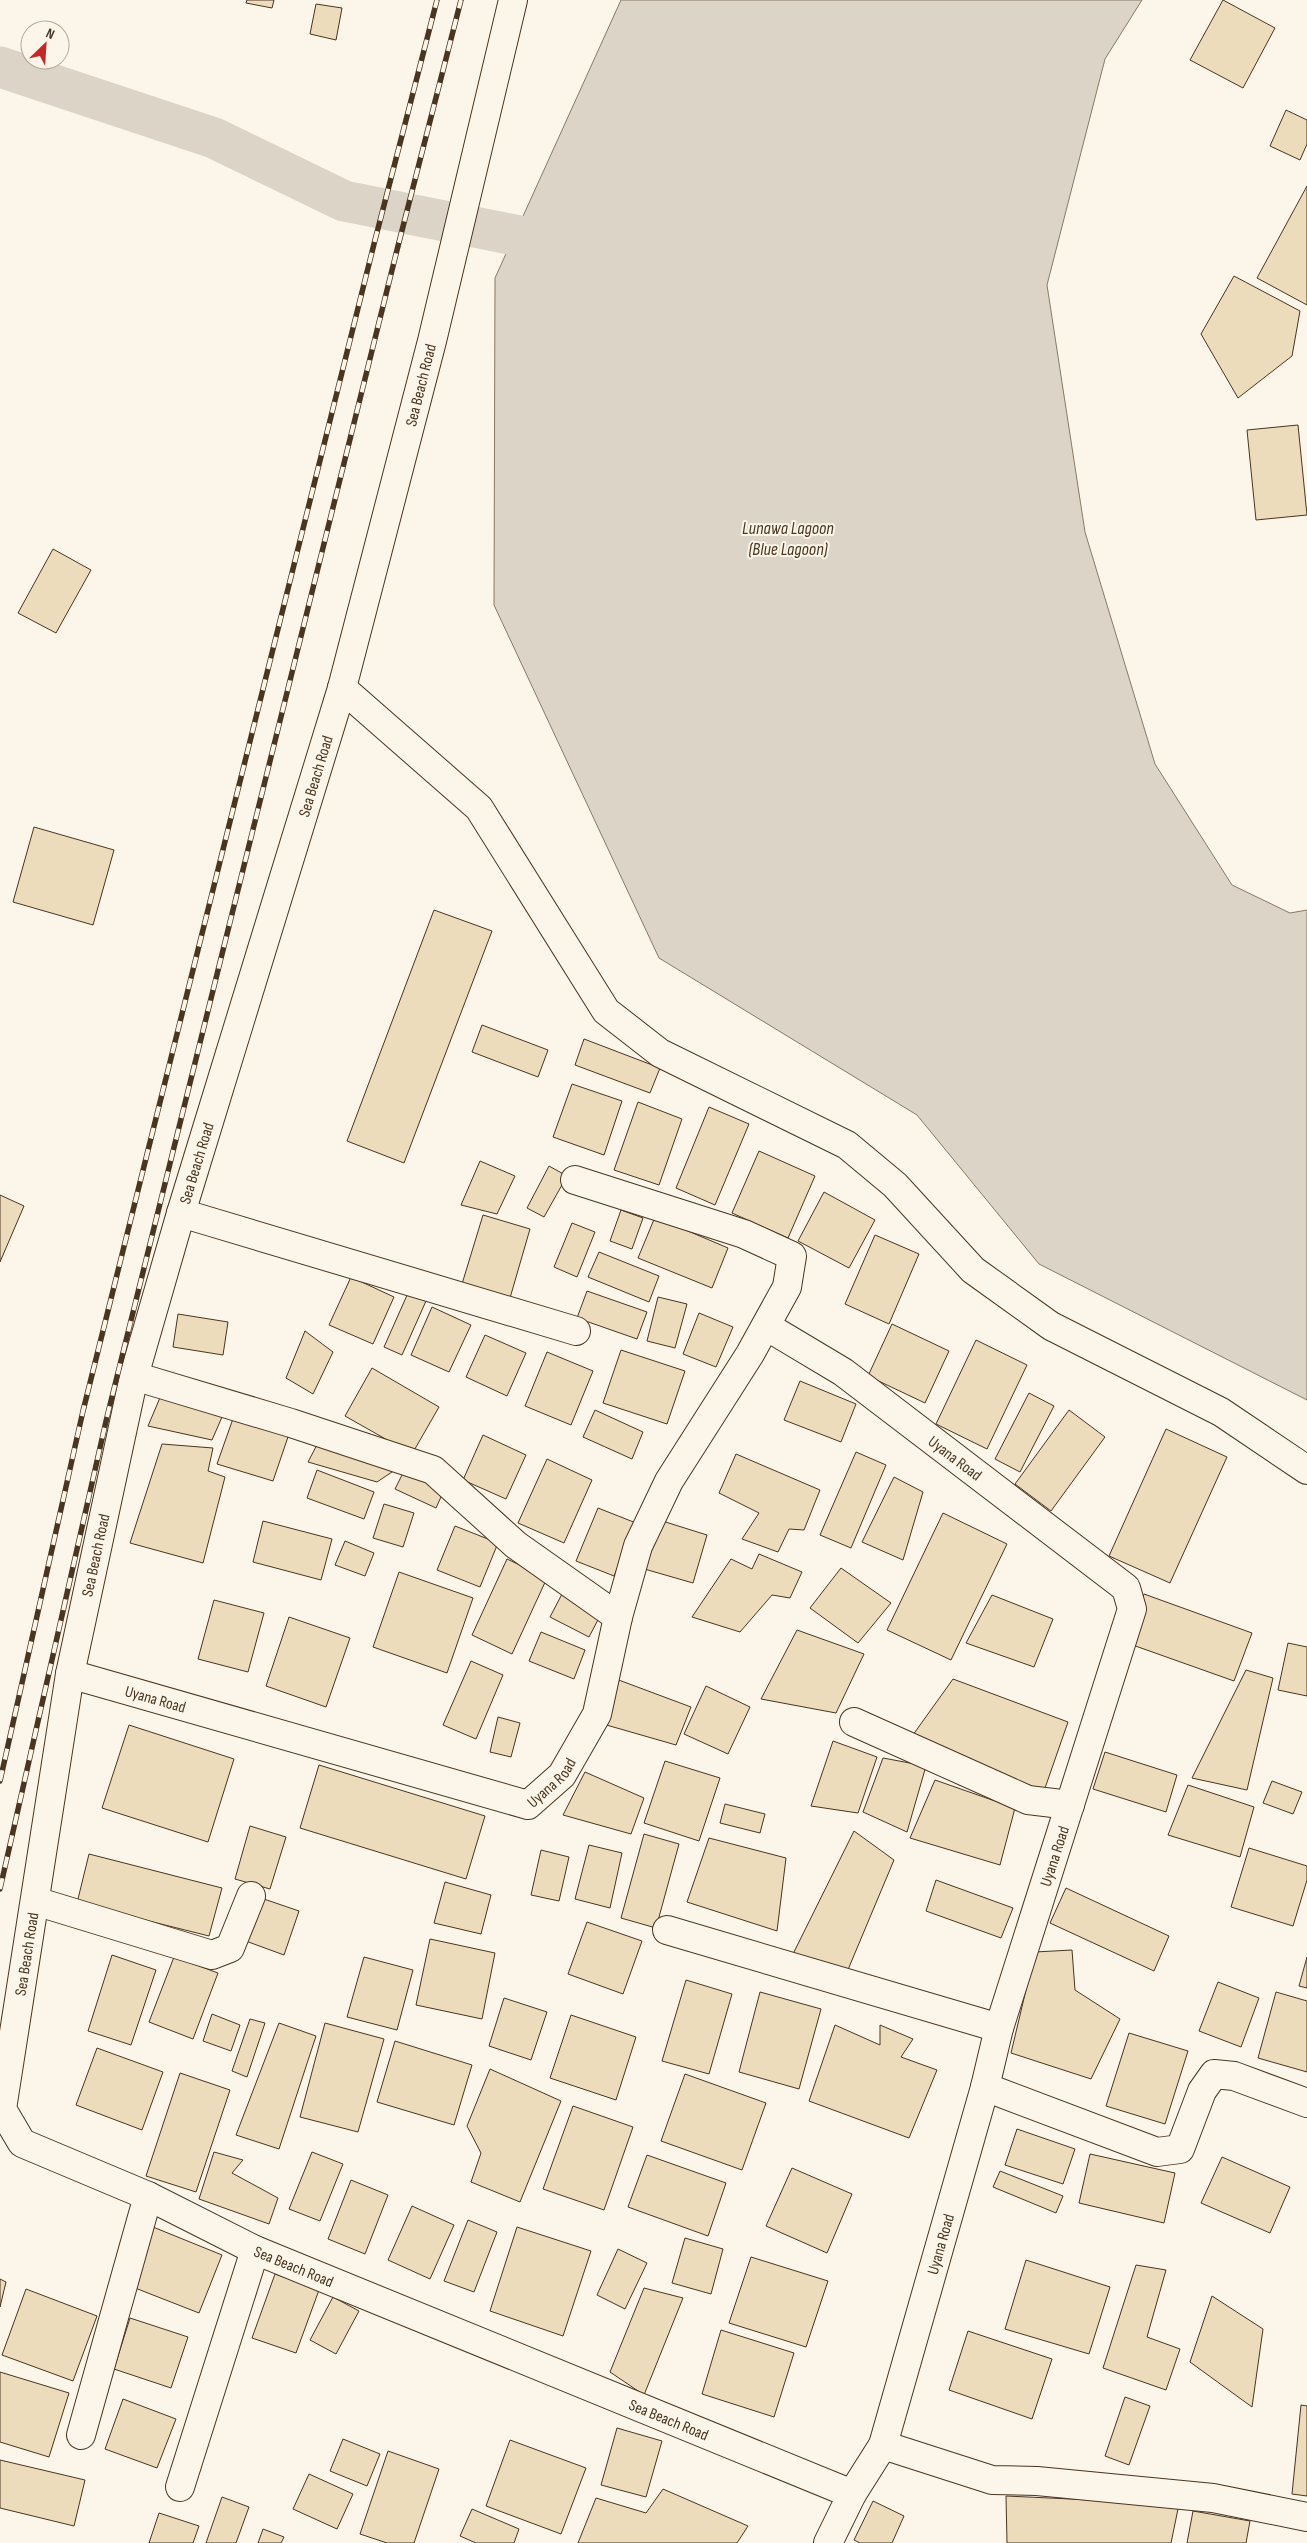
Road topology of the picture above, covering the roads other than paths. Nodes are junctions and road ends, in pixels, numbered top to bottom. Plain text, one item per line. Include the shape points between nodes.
1 (513, 0) edge
2 (342, 688) junction
3 (575, 1180) dead end
4 (181, 1213) junction
5 (766, 1326) junction
6 (576, 1331) dead end
7 (134, 1376) junction
8 (1307, 1470) edge
9 (618, 1617) junction
10 (70, 1674) junction
11 (854, 1722) dead end
12 (1070, 1805) junction
13 (251, 1896) dead end
14 (35, 1901) junction
15 (667, 1930) dead end
16 (999, 2028) junction
17 (985, 2088) junction
18 (1307, 2103) edge
19 (148, 2196) junction
20 (255, 2250) junction
21 (81, 2435) dead end
22 (883, 2445) junction
23 (180, 2487) dead end
24 (852, 2494) junction
25 (1307, 2517) edge
26 (828, 2543) edge

1 - 2 street, Sea Beach Road via 432,341
2 - 4 street, Sea Beach Road
2 - 8 street via 479,808 606,1011 660,1054 847,1145 894,1184 973,1270 1051,1326 1221,1412
3 - 5 street, Uyana Road via 744,1234 792,1256 787,1287
4 - 6 street
4 - 7 street, Sea Beach Road
5 - 9 street, Uyana Road via 669,1481 638,1546
5 - 12 street, Uyana Road via 843,1372 1126,1588 1132,1609
7 - 9 street via 433,1470 516,1545
7 - 10 street, Sea Beach Road
9 - 10 street, Uyana Road via 597,1714 562,1775 528,1805
10 - 14 street, Sea Beach Road
11 - 12 street via 1028,1800
12 - 16 street, Uyana Road
13 - 14 street via 230,1948 212,1955
14 - 19 street, Sea Beach Road via 2,2109 22,2143
15 - 16 street
16 - 17 street, Uyana Road
17 - 18 street via 1157,2152 1180,2149 1202,2091 1214,2074 1234,2076
17 - 22 street, Uyana Road
19 - 20 street, Sea Beach Road
19 - 21 street
20 - 23 street
20 - 24 street, Sea Beach Road
22 - 24 street, Uyana Road
22 - 25 street via 992,2480 1037,2480 1213,2498
24 - 26 street, Uyana Road

